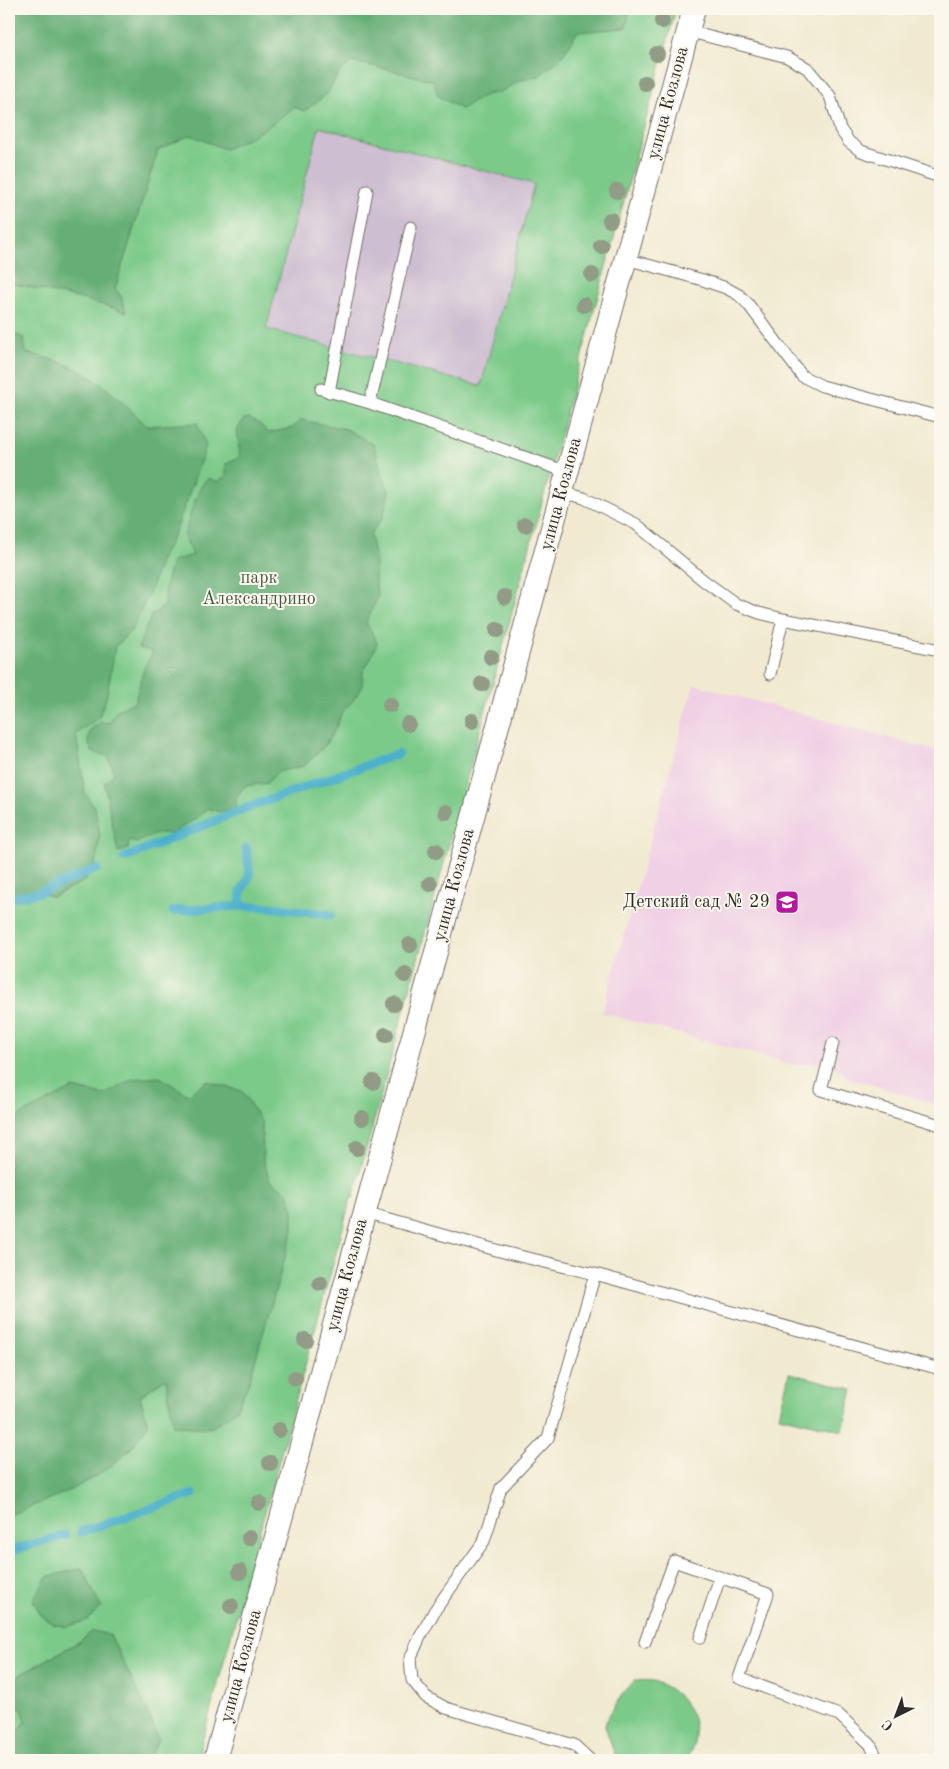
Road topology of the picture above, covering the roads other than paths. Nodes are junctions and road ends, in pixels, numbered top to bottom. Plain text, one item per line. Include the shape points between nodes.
1 (694, 9) edge
2 (687, 31) junction
3 (940, 177) edge
4 (367, 191) dead end
5 (411, 227) dead end
6 (626, 259) junction
7 (370, 403) junction
8 (940, 417) edge
9 (564, 482) junction
10 (783, 619) junction
11 (940, 650) edge
12 (770, 674) dead end
13 (833, 1043) dead end
14 (940, 1125) edge
15 (364, 1213) junction
16 (595, 1274) junction
17 (940, 1369) edge
18 (720, 1577) junction
19 (700, 1638) dead end
20 (645, 1642) dead end
21 (215, 1760) edge
22 (590, 1760) edge
23 (878, 1760) edge

1 - 2 street, улица Козлова
2 - 3 lane via 787,56 807,68 830,96 840,129 849,142 861,150
2 - 6 street, улица Козлова
4 - 7 lane via 325,390
5 - 7 lane
6 - 8 lane via 703,280 739,295 802,376 822,386
6 - 9 street, улица Козлова
7 - 9 lane
9 - 10 lane via 584,498 636,524 736,604
9 - 15 street, улица Козлова
10 - 11 lane
10 - 12 lane
13 - 14 lane via 821,1090
15 - 16 lane
15 - 21 street, улица Козлова
16 - 17 lane
16 - 22 lane via 548,1438 501,1488 484,1542 435,1610 410,1659 412,1680 426,1696 446,1708 574,1744
18 - 19 lane
18 - 20 lane via 674,1561
18 - 23 lane via 768,1594 739,1678 839,1715 870,1744

